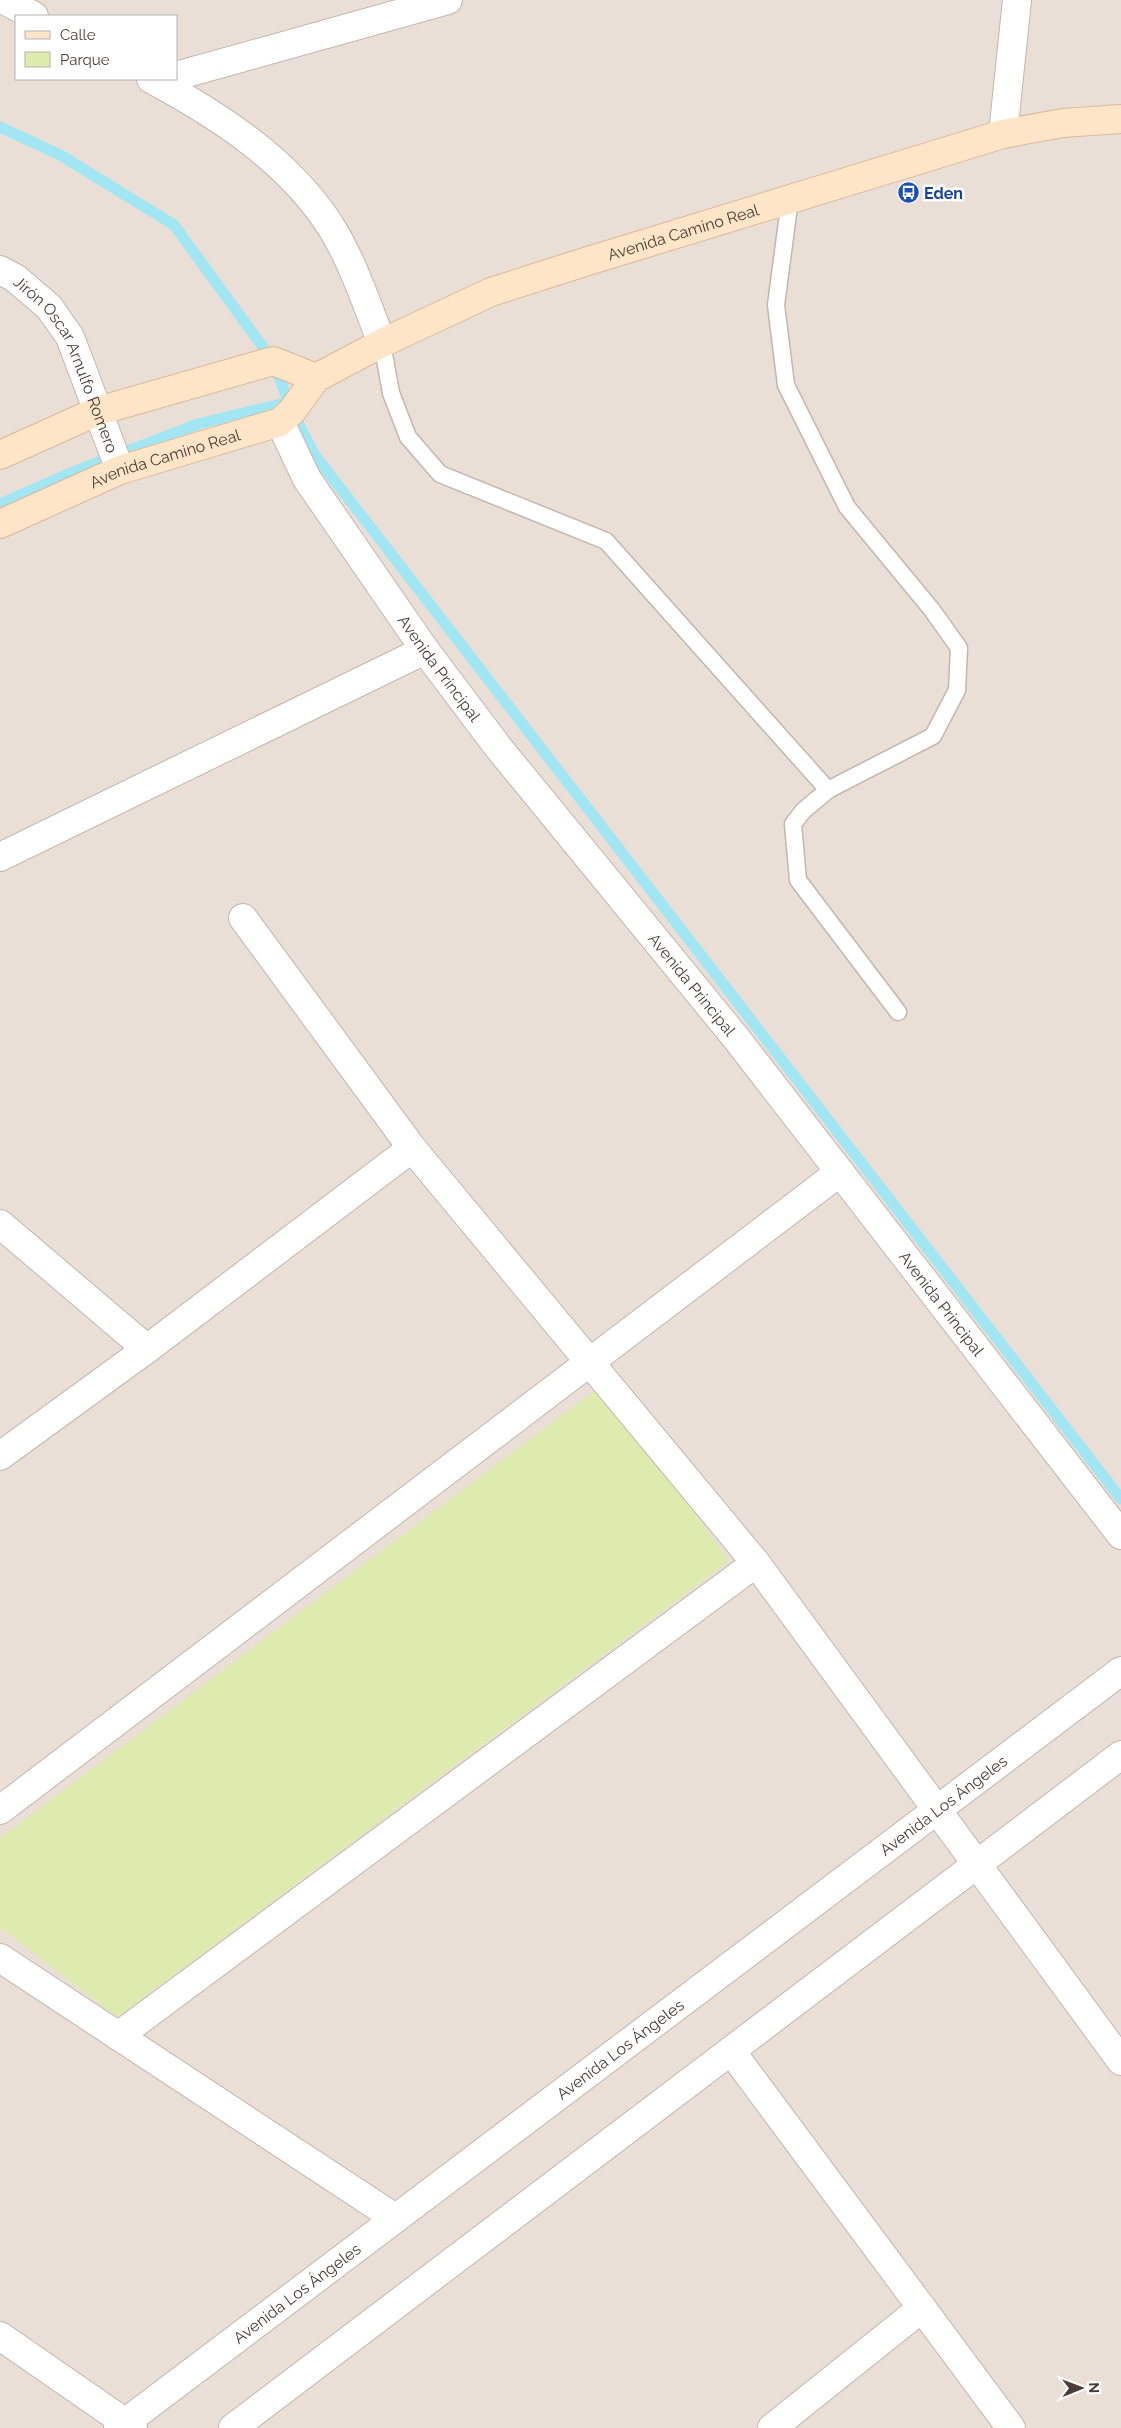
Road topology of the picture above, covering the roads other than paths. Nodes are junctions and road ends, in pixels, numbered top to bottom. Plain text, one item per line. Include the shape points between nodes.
1 (448, 0) edge
2 (1017, 0) edge
3 (7, 1) edge
4 (413, 4) edge
5 (32, 15) edge
6 (178, 74) edge
7 (163, 80) edge
8 (1121, 105) edge
9 (1121, 119) edge
10 (1064, 123) junction
11 (1003, 134) junction
12 (790, 199) junction
13 (0, 270) edge
14 (382, 343) junction
15 (316, 378) junction
16 (98, 412) junction
17 (280, 422) junction
18 (0, 455) edge
19 (120, 470) junction
20 (0, 524) edge
21 (425, 650) junction
22 (828, 790) junction
23 (0, 857) edge
24 (243, 918) dead end
25 (898, 1012) dead end
26 (412, 1148) junction
27 (840, 1172) junction
28 (0, 1224) edge
29 (146, 1350) junction
30 (590, 1363) junction
31 (0, 1456) edge
32 (1121, 1535) edge
33 (756, 1563) junction
34 (1121, 1671) edge
35 (1121, 1755) edge
36 (0, 1810) edge
37 (938, 1810) junction
38 (976, 1865) junction
39 (0, 1958) edge
40 (118, 2036) junction
41 (731, 2051) junction
42 (1121, 2062) edge
43 (395, 2218) junction
44 (922, 2308) junction
45 (0, 2336) edge
46 (125, 2426) edge
47 (233, 2428) edge
48 (772, 2428) edge
49 (1011, 2428) edge

1 - 4 street
2 - 11 street
3 - 5 street
4 - 6 street
7 - 14 street via 293,176 334,231
8 - 10 main road, Avenida Camino Real
9 - 10 main road, Avenida Camino Real
10 - 11 main road, Avenida Camino Real
11 - 12 main road, Avenida Camino Real
12 - 14 main road, Avenida Camino Real via 491,292
12 - 22 lane via 776,305 786,385 847,507 959,648 957,690 933,736
13 - 16 street, Jirón Oscar Arnulfo Romero via 15,278 49,307 70,337
14 - 15 main road, Avenida Camino Real
14 - 22 lane via 391,393 408,437 440,474 606,541
15 - 16 main road via 273,360
15 - 17 main road, Avenida Camino Real
16 - 18 main road
16 - 19 street, Jirón Oscar Arnulfo Romero
17 - 19 main road, Avenida Camino Real
17 - 21 street, Avenida Principal via 308,479
19 - 20 main road, Avenida Camino Real
21 - 23 street
21 - 27 street, Avenida Principal via 498,747 736,1038
22 - 25 lane via 803,810 793,824 798,880
24 - 26 street
26 - 29 street
26 - 30 street
27 - 30 street
27 - 32 street, Avenida Principal
28 - 29 street
29 - 31 street
30 - 33 street
30 - 36 street
33 - 37 street
33 - 40 street
34 - 37 street, Avenida Los Ángeles
35 - 38 street
37 - 38 street
37 - 43 street, Avenida Los Ángeles
38 - 41 street
38 - 42 street
39 - 40 street
40 - 43 street
41 - 44 street
41 - 47 street
43 - 46 street, Avenida Los Ángeles
44 - 48 street
44 - 49 street
45 - 46 street

